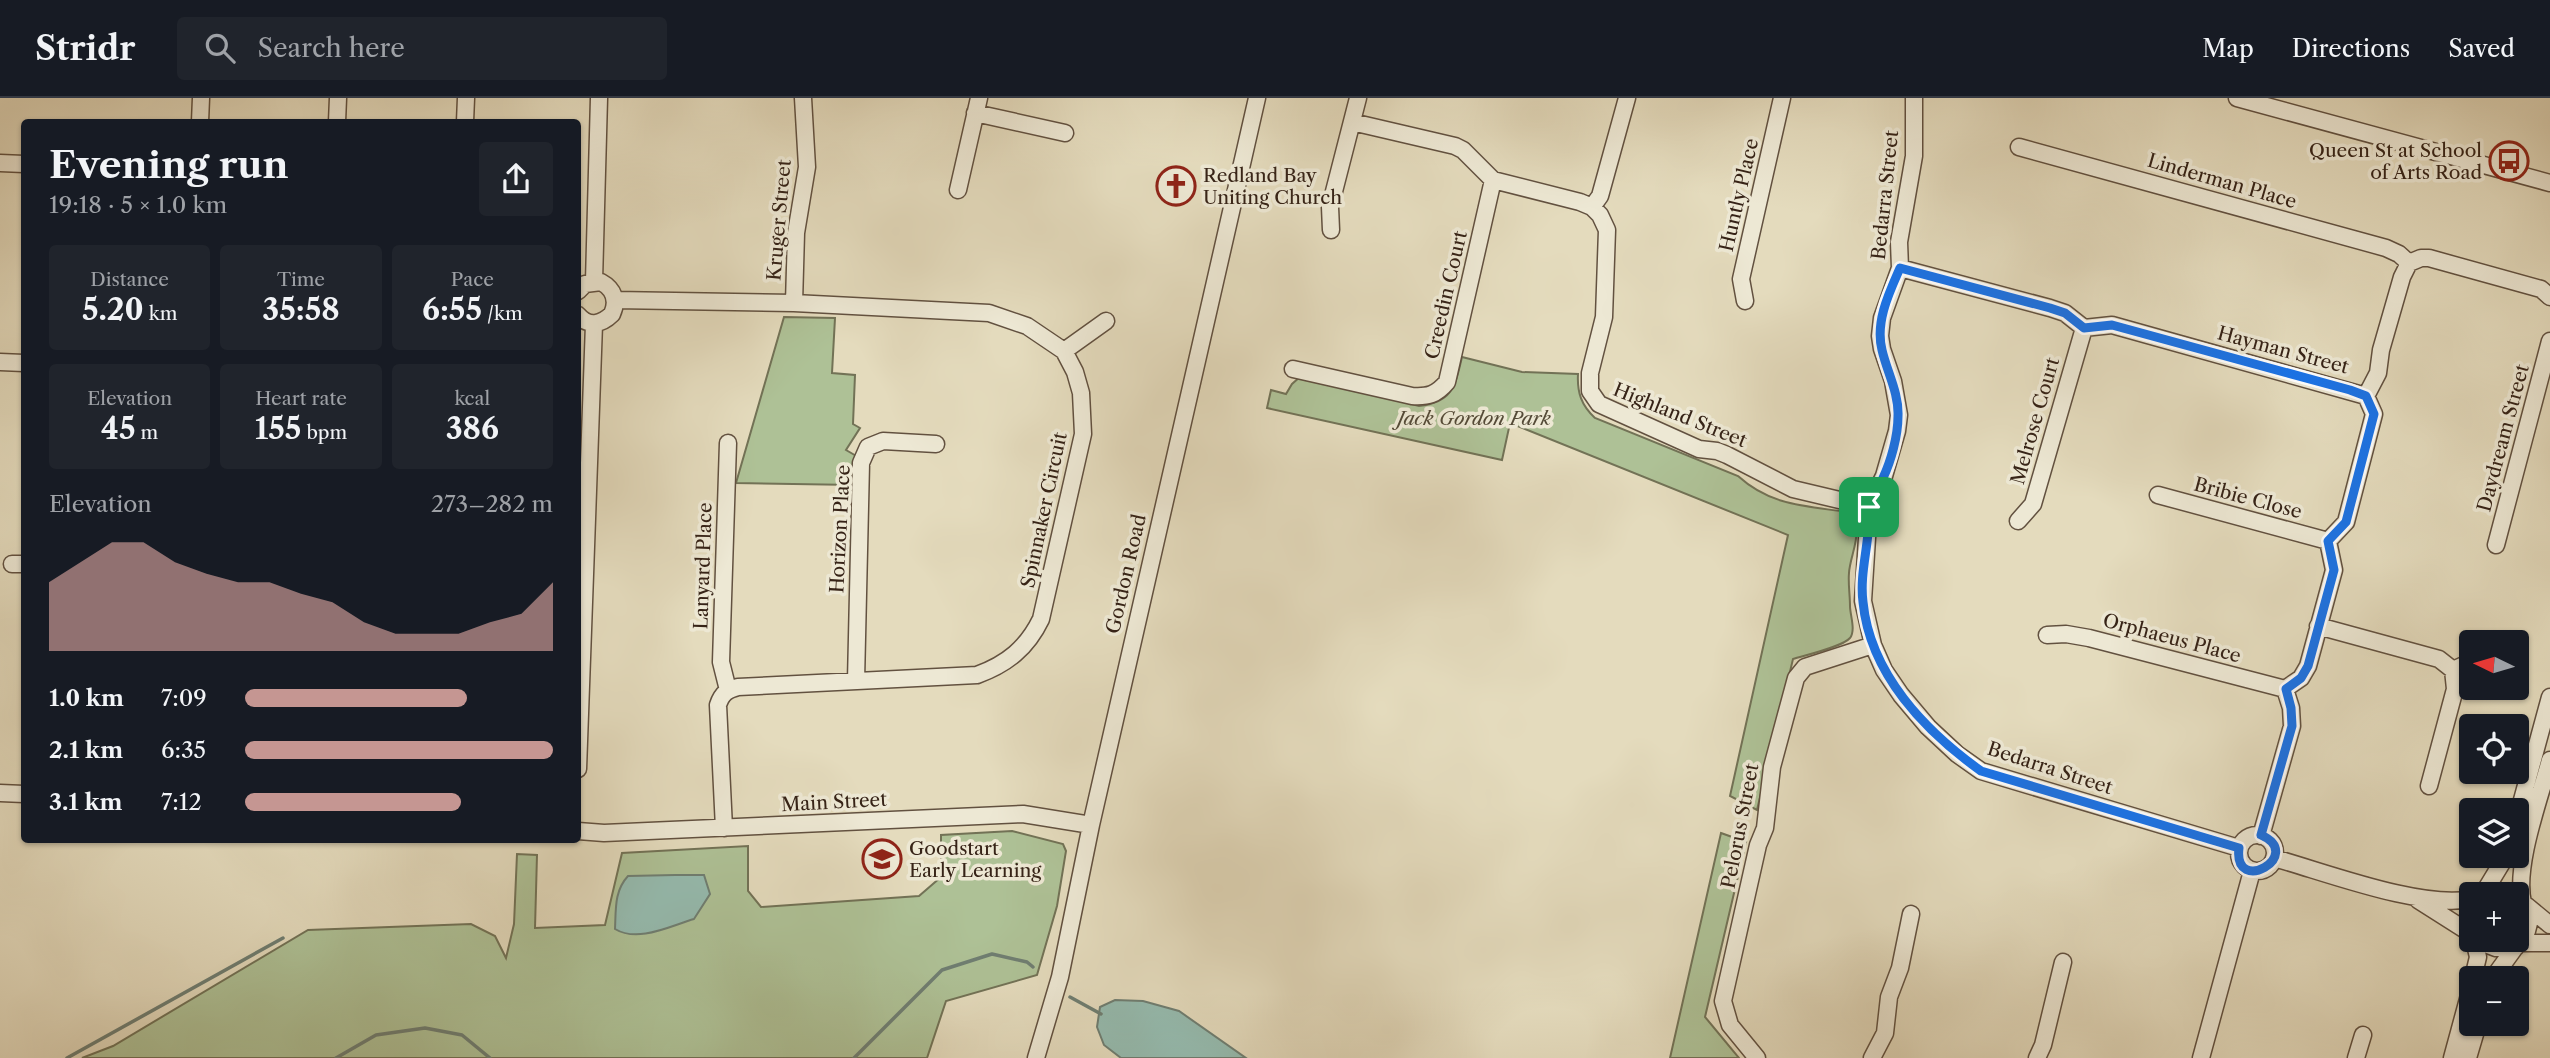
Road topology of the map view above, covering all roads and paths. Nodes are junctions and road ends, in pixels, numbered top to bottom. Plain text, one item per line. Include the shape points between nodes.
1 (201, 98) edge
2 (338, 98) edge
3 (466, 98) edge
4 (599, 98) edge
5 (803, 98) edge
6 (1257, 98) edge
7 (1358, 98) edge
8 (1627, 98) edge
9 (1782, 98) edge
10 (1914, 98) edge
11 (2237, 98) edge
12 (977, 106) edge
13 (200, 119) edge
14 (337, 119) edge
15 (466, 119) edge
16 (1352, 122) junction
17 (1065, 133) dead end
18 (2019, 147) dead end
19 (0, 163) edge
20 (21, 163) edge
21 (1493, 180) junction
22 (2549, 182) edge
23 (958, 190) dead end
24 (1592, 207) junction
25 (1331, 230) dead end
26 (2409, 263) junction
27 (1900, 268) junction
28 (594, 281) junction
29 (581, 288) edge
30 (2550, 297) edge
31 (615, 300) junction
32 (1745, 301) dead end
33 (794, 303) junction
34 (581, 317) edge
35 (1106, 321) dead end
36 (594, 324) junction
37 (2084, 328) junction
38 (2550, 341) edge
39 (1064, 351) junction
40 (0, 362) edge
41 (21, 363) edge
42 (1293, 369) dead end
43 (2366, 396) junction
44 (727, 443) dead end
45 (936, 444) dead end
46 (2158, 495) dead end
47 (1869, 507) junction
48 (2018, 521) dead end
49 (2328, 541) junction
50 (2496, 545) dead end
51 (2318, 626) junction
52 (2047, 635) dead end
53 (1873, 645) junction
54 (2459, 667) edge
55 (2453, 670) junction
56 (856, 681) junction
57 (581, 686) edge
58 (2286, 689) junction
59 (728, 690) junction
60 (2550, 697) edge
61 (2550, 760) edge
62 (2429, 786) dead end
63 (0, 793) edge
64 (21, 794) edge
65 (2523, 798) edge
66 (1091, 825) junction
67 (724, 828) junction
68 (581, 831) edge
69 (2261, 835) junction
70 (2239, 848) junction
71 (2274, 858) junction
72 (2252, 871) junction
73 (2520, 882) edge
74 (2413, 897) junction
75 (2459, 902) edge
76 (2529, 908) edge
77 (1911, 914) dead end
78 (2550, 925) edge
79 (2459, 928) edge
80 (2550, 943) edge
81 (2529, 944) edge
82 (2513, 952) edge
83 (2063, 962) dead end
84 (2502, 966) edge
85 (2459, 1032) edge
86 (2363, 1035) dead end
87 (2474, 1036) edge
88 (1037, 1058) edge
89 (1757, 1058) edge
90 (1872, 1058) edge
91 (2037, 1058) edge
92 (2201, 1058) edge
93 (2356, 1058) edge
94 (2452, 1058) edge
95 (2468, 1058) edge

1 - 13 street
2 - 14 street
3 - 15 street
4 - 28 street
5 - 33 street, Kruger Street via 807,167 796,233
6 - 66 street, Gordon Road
7 - 16 street
8 - 24 street via 1600,196
9 - 32 street, Huntly Place via 1741,279
10 - 27 street, Bedarra Street via 1914,156 1899,242
11 - 22 street
12 - 17 street
12 - 23 street
16 - 21 street via 1455,146
16 - 25 street via 1330,206
18 - 26 street, Linderman Place via 2386,248
19 - 20 street
21 - 24 street
21 - 42 street, Creedin Court via 1447,382 1439,392 1412,396
24 - 47 street, Highland Street via 1606,230 1604,317 1590,373 1590,391 1599,404 1699,449 1727,455 1793,489
26 - 30 street via 2429,258 2541,289
26 - 43 street via 2378,373
27 - 37 street via 2050,308
27 - 47 street, Bedarra Street via 1882,318 1881,336 1898,423 1884,476
28 - 29 street
28 - 31 street via 607,286
31 - 33 street
31 - 36 street via 607,320
33 - 39 street via 989,313 1027,326
34 - 36 street
35 - 39 street
36 - 57 street
37 - 43 street, Hayman Street via 2112,325
37 - 48 street, Melrose Court via 2033,504
38 - 50 street, Daydream Street
39 - 56 street, Spinnaker Circuit via 1080,393 1083,434 1041,619 1032,638 996,668 977,675
40 - 41 street
43 - 49 street, Hayman Street via 2374,414 2346,522
44 - 59 street, Lanyard Place via 721,662
45 - 56 street, Horizon Place via 883,441 868,447 861,463
46 - 49 street, Bribie Close
47 - 53 street, Bedarra Street via 1863,601
49 - 51 street via 2334,570
51 - 55 street via 2438,659
51 - 58 street via 2308,666
52 - 58 street, Orphaeus Place via 2089,638
53 - 70 street, Bedarra Street via 1884,670 1928,727 1981,771
53 - 89 street, Pelorus Street via 1805,667 1796,678 1772,767 1765,828 1723,1001 1730,1025
54 - 55 street
55 - 62 street via 2455,689
56 - 59 street, Spinnaker Circuit
58 - 69 street via 2292,726
59 - 67 street via 718,705
60 - 65 street
61 - 73 street
63 - 64 street
66 - 67 street, Main Street via 1023,814
66 - 88 street, Gordon Road via 1063,966
67 - 68 street, Main Street
69 - 70 street via 2250,836
69 - 71 street via 2271,842
70 - 72 street via 2239,860
71 - 72 street via 2263,870
71 - 74 street
72 - 92 street
74 - 75 street
74 - 79 street
76 - 78 street
77 - 90 street via 1889,997 1885,1033
80 - 81 street
82 - 84 street
83 - 91 street
85 - 94 street
86 - 93 street
87 - 95 street

